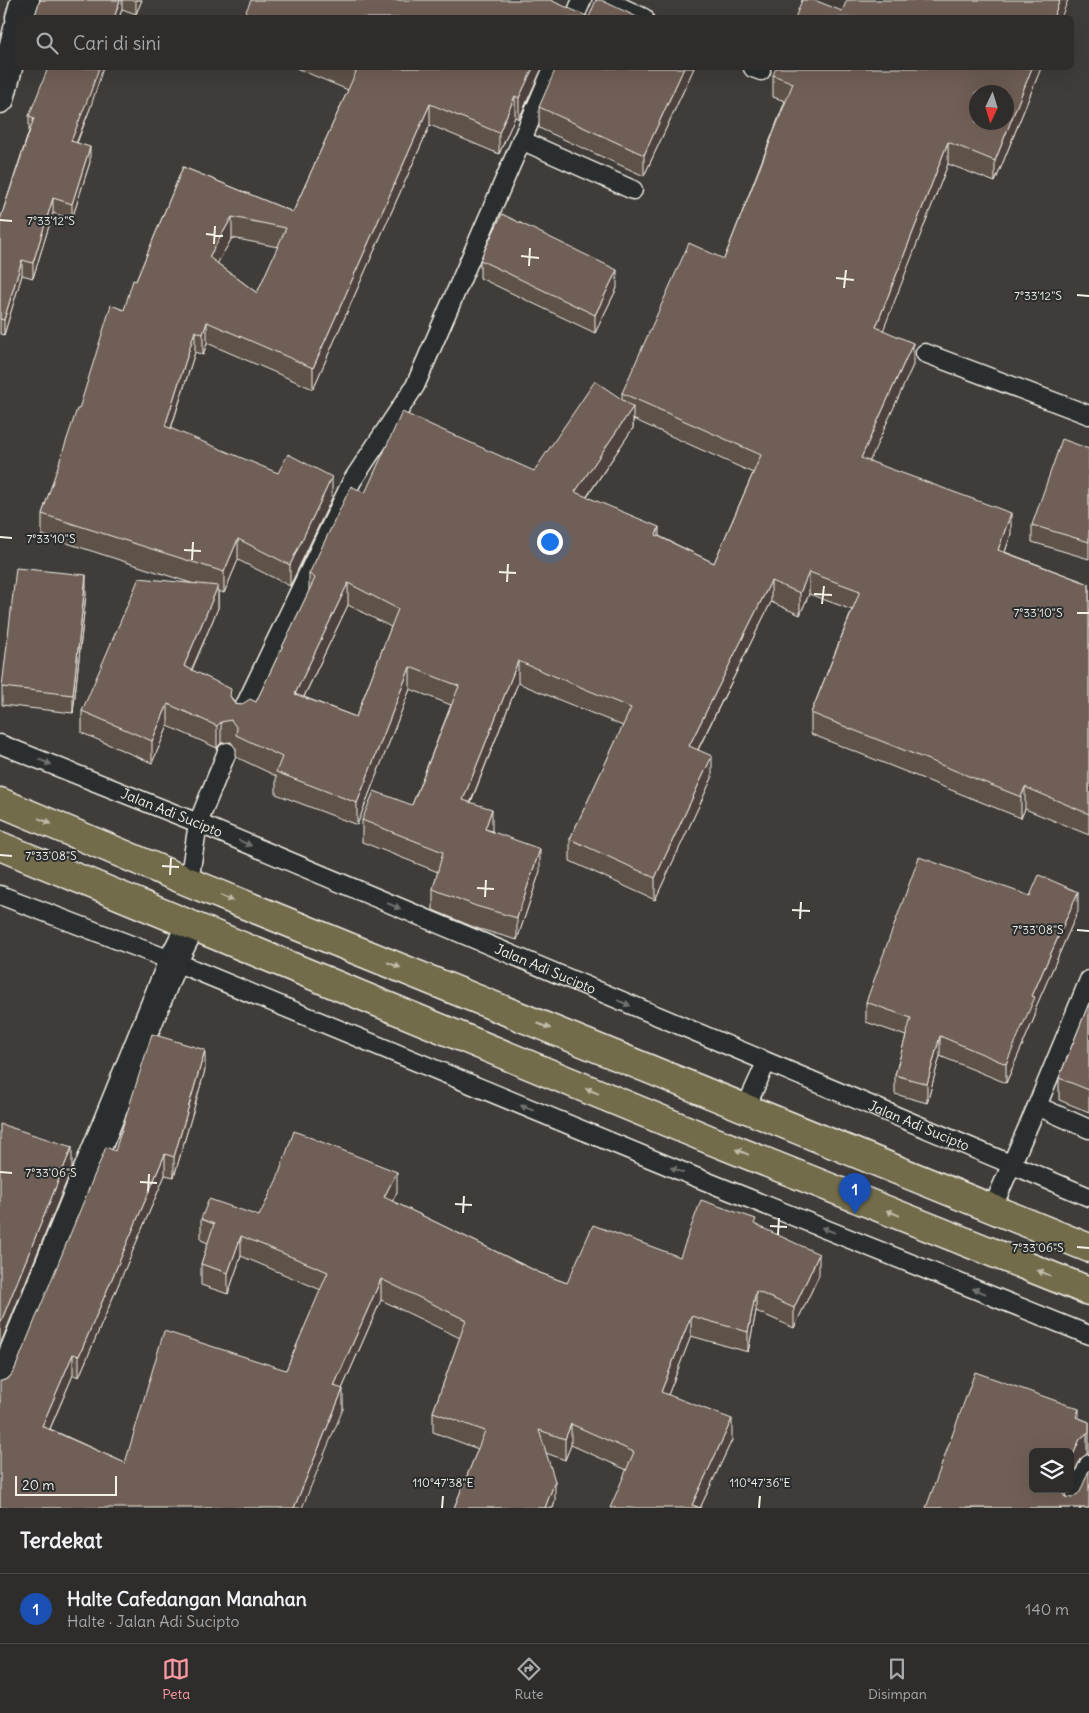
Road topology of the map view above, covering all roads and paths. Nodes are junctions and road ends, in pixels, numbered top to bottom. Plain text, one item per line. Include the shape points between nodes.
1 (25, 0) edge
2 (582, 0) edge
3 (606, 0) edge
4 (21, 15) edge
5 (575, 15) edge
6 (638, 15) edge
7 (15, 40) edge
8 (552, 70) edge
9 (0, 99) edge
10 (522, 140) junction
11 (633, 190) dead end
12 (926, 354) dead end
13 (1089, 415) edge
14 (240, 716) edge
15 (0, 744) edge
16 (227, 752) dead end
17 (0, 802) edge
18 (198, 823) junction
19 (0, 846) edge
20 (189, 882) junction
21 (0, 895) edge
22 (191, 925) junction
23 (173, 961) junction
24 (1089, 980) edge
25 (766, 1063) junction
26 (1037, 1106) junction
27 (746, 1108) junction
28 (1089, 1130) edge
29 (1010, 1165) junction
30 (1089, 1197) edge
31 (992, 1209) junction
32 (1089, 1248) edge
33 (1089, 1291) edge
34 (1089, 1335) edge
35 (0, 1386) edge
36 (1089, 1464) edge
37 (1070, 1508) edge

1 - 4 street
2 - 5 lane
3 - 6 lane
7 - 9 street
8 - 10 lane
10 - 11 lane
10 - 14 lane via 415,386 352,481
12 - 13 lane
15 -> 18 lane, Jalan Adi Sucipto
16 - 18 lane
17 -> 20 highway
18 - 20 lane
18 -> 25 lane, Jalan Adi Sucipto
19 - 22 highway
20 -> 27 highway
21 - 23 lane
22 - 23 street
33 -> 22 highway
34 -> 23 lane
23 - 35 street
24 - 26 lane
25 - 27 lane
25 - 29 lane, Jalan Adi Sucipto
26 - 28 lane
26 - 29 lane
27 - 31 highway
29 - 30 lane, Jalan Adi Sucipto
29 - 31 lane
31 - 32 highway
36 - 37 lane

